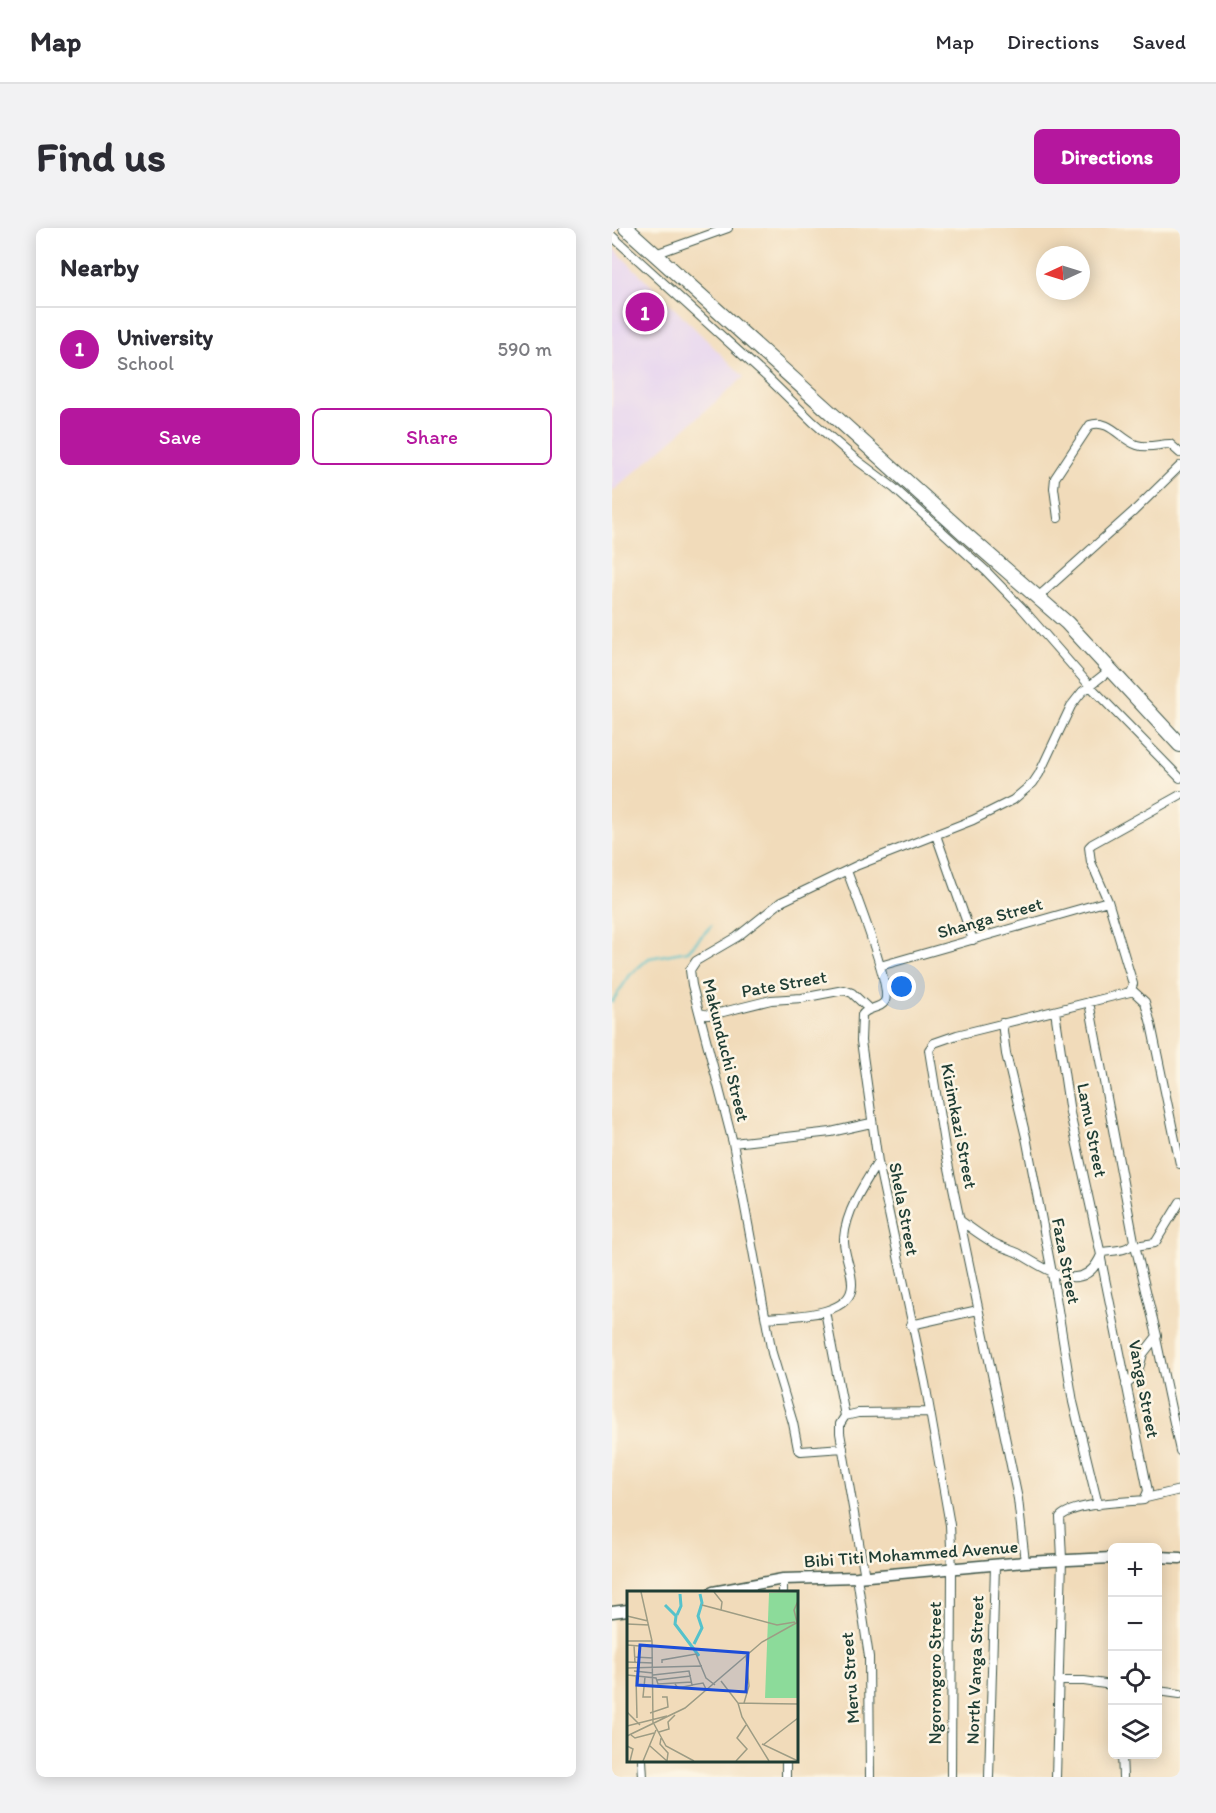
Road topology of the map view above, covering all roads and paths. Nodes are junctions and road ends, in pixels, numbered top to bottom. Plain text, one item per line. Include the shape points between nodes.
1 (626, 228) edge
2 (728, 228) edge
3 (612, 236) edge
4 (655, 254) junction
5 (1180, 453) edge
6 (1180, 466) edge
7 (1058, 518) dead end
8 (1039, 596) junction
9 (1111, 669) junction
10 (1090, 686) junction
11 (1180, 745) edge
12 (1180, 778) edge
13 (1180, 795) edge
14 (936, 835) junction
15 (847, 871) junction
16 (1108, 901) junction
17 (973, 940) junction
18 (880, 966) junction
19 (1132, 990) junction
20 (1089, 1002) junction
21 (869, 1009) junction
22 (1055, 1011) junction
23 (700, 1013) junction
24 (1002, 1023) junction
25 (872, 1123) junction
26 (733, 1143) junction
27 (878, 1162) junction
28 (1180, 1164) edge
29 (1180, 1202) edge
30 (961, 1221) junction
31 (1134, 1243) junction
32 (1101, 1255) junction
33 (1052, 1273) junction
34 (978, 1310) junction
35 (825, 1311) junction
36 (766, 1318) junction
37 (911, 1325) junction
38 (1156, 1338) junction
39 (1126, 1385) junction
40 (930, 1412) junction
41 (845, 1416) junction
42 (843, 1448) junction
43 (1180, 1451) edge
44 (1180, 1490) edge
45 (1146, 1498) junction
46 (1098, 1505) junction
47 (1162, 1557) edge
48 (1108, 1558) edge
49 (1180, 1558) edge
50 (1062, 1559) junction
51 (1025, 1562) junction
52 (995, 1564) junction
53 (952, 1569) junction
54 (861, 1577) junction
55 (783, 1579) junction
56 (723, 1591) edge
57 (783, 1591) edge
58 (627, 1610) edge
59 (612, 1612) edge
60 (1059, 1681) junction
61 (1108, 1684) edge
62 (1162, 1692) edge
63 (1180, 1694) edge
64 (1122, 1759) edge
65 (642, 1762) edge
66 (643, 1777) edge
67 (870, 1777) edge
68 (951, 1777) edge
69 (989, 1777) edge
70 (1056, 1777) edge
71 (1122, 1777) edge

1 - 4 highway
2 - 4 street
3 - 10 street via 813,422 986,571
4 - 8 highway
5 - 7 street via 1170,444 1134,445 1119,432 1097,423 1090,425 1055,478
6 - 8 street
8 - 9 highway
9 - 10 street, Makunduchi Street
9 - 11 highway
10 - 12 street
10 - 14 street, Makunduchi Street via 1071,706 1033,783 1013,800
13 - 16 street via 1090,845 1091,862
14 - 15 street, Makunduchi Street
14 - 17 street
15 - 18 street, Shela Street
15 - 23 street, Makunduchi Street via 781,902 737,937 696,961 690,978
16 - 17 street, Shanga Street
16 - 19 street
17 - 18 street, Shanga Street
18 - 21 street, Shela Street via 885,1002
19 - 20 street, Kizimkazi Street
19 - 28 street via 1147,1008
20 - 22 street, Kizimkazi Street
20 - 31 street
21 - 23 street, Pate Street via 844,990
21 - 25 street, Shela Street via 861,1023
22 - 24 street, Kizimkazi Street
22 - 32 street, Lamu Street via 1070,1113
23 - 26 street, Makunduchi Street
24 - 30 street, Kizimkazi Street via 934,1043 929,1050
24 - 33 street, Faza Street
25 - 26 street via 831,1132
25 - 27 street, Shela Street
26 - 36 street, Makunduchi Street
27 - 35 street via 854,1204 844,1236 852,1290 842,1305
27 - 37 street, Shela Street
29 - 31 street via 1155,1243
30 - 33 street via 993,1243
30 - 34 street, Kizimkazi Street
31 - 32 street
31 - 38 street
32 - 33 street via 1093,1268 1080,1276
32 - 39 street, Vanga Street
33 - 46 street, Faza Street via 1073,1402
34 - 37 street
34 - 51 street, Kizimkazi Street via 1018,1499
35 - 36 street
35 - 41 street, Meru Street
36 - 42 street, Makunduchi Street via 798,1449
37 - 40 street, Shela Street
38 - 39 street via 1143,1354 1137,1375
38 - 43 street
39 - 45 street, Vanga Street via 1148,1491
40 - 41 street
40 - 53 street, Shela Street via 950,1525
41 - 42 street, Meru Street via 840,1428
42 - 54 street, Meru Street
44 - 45 street
45 - 46 street
46 - 50 street via 1060,1517
47 - 49 street
48 - 50 street, Bibi Titi Mohammed Avenue
50 - 51 street, Bibi Titi Mohammed Avenue
50 - 60 street
51 - 52 street, Bibi Titi Mohammed Avenue
52 - 53 street, Bibi Titi Mohammed Avenue
52 - 69 street, North Vanga Street
53 - 54 street, Bibi Titi Mohammed Avenue
53 - 68 street, Ngorongoro Street
54 - 55 street, Bibi Titi Mohammed Avenue
54 - 67 street, Meru Street via 869,1657
55 - 56 street, Bibi Titi Mohammed Avenue
55 - 57 street
58 - 59 street
60 - 61 street
60 - 70 street
62 - 63 street
64 - 71 street
65 - 66 street

